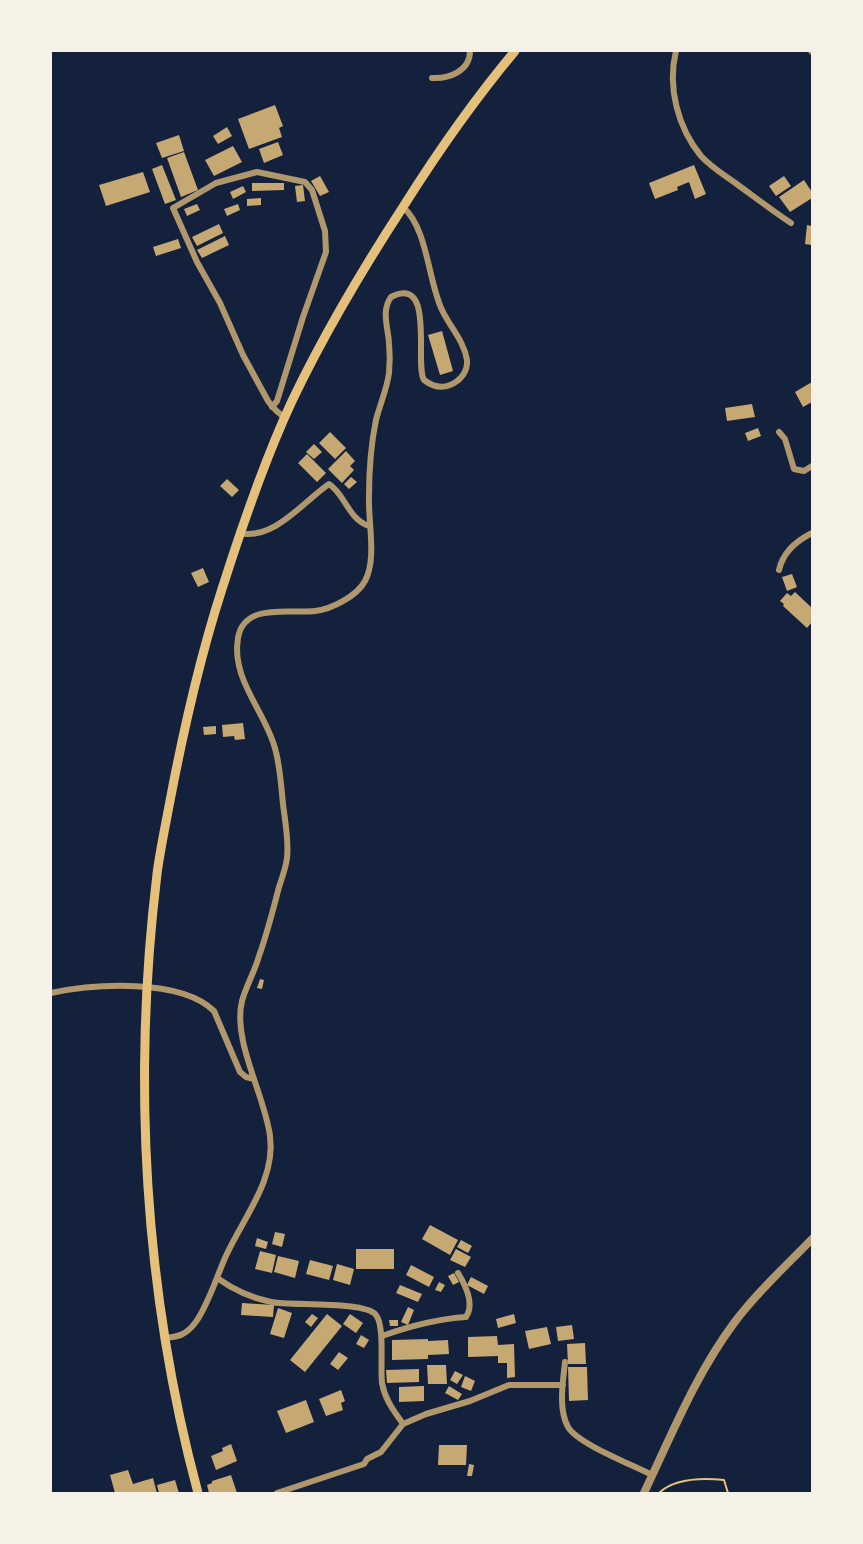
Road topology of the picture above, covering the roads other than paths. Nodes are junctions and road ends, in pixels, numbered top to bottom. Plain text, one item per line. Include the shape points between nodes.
1 (470, 51) edge
2 (515, 51) edge
3 (676, 51) edge
4 (432, 78) dead end
5 (403, 207) junction
6 (791, 223) dead end
7 (272, 407) junction
8 (285, 417) junction
9 (779, 432) dead end
10 (812, 466) edge
11 (369, 526) junction
12 (239, 533) junction
13 (812, 533) edge
14 (779, 570) dead end
15 (148, 986) junction
16 (51, 993) edge
17 (254, 1079) junction
18 (812, 1239) edge
19 (458, 1274) dead end
20 (217, 1278) junction
21 (382, 1336) junction
22 (164, 1338) junction
23 (565, 1362) dead end
24 (563, 1385) junction
25 (403, 1424) junction
26 (652, 1475) junction
27 (198, 1493) edge
28 (278, 1493) edge
29 (644, 1493) edge

1 - 4 street via 470,60 459,72
2 - 5 main road
3 - 6 street via 676,107 702,158
5 - 8 main road via 356,279
5 - 11 street via 418,232 438,301 463,348 467,367 460,380 446,387 424,380 420,369 419,310 412,297 391,297 385,310 389,377 372,440
7 - 7 street via 173,208 216,183 257,172 309,185 326,237 326,252
7 - 8 street
8 - 12 main road
9 - 10 street via 794,469 804,471
11 - 12 street via 356,518 329,484 279,524 251,534
11 - 17 street via 370,568 355,593 314,611 261,613 241,627 238,636 244,682 276,747 287,858 259,957 242,1001 243,1036
12 - 15 main road via 202,652 182,739 157,872
13 - 14 street via 784,555
15 - 16 street via 85,986
15 - 17 street via 207,1004 214,1011 240,1072
15 - 22 main road via 144,1107 150,1223
17 - 20 street via 271,1136 270,1156 265,1181
18 - 26 street via 734,1323 701,1374
19 - 21 street via 471,1305 466,1317 440,1319
20 - 21 street via 239,1293 271,1302 351,1306 373,1313
20 - 22 street via 196,1322 181,1336
21 - 25 street via 382,1384 387,1401
22 - 27 main road via 182,1436
23 - 24 street
24 - 25 street via 509,1385
24 - 26 street via 566,1421 574,1434
25 - 28 street via 381,1452 364,1464
26 - 29 street

